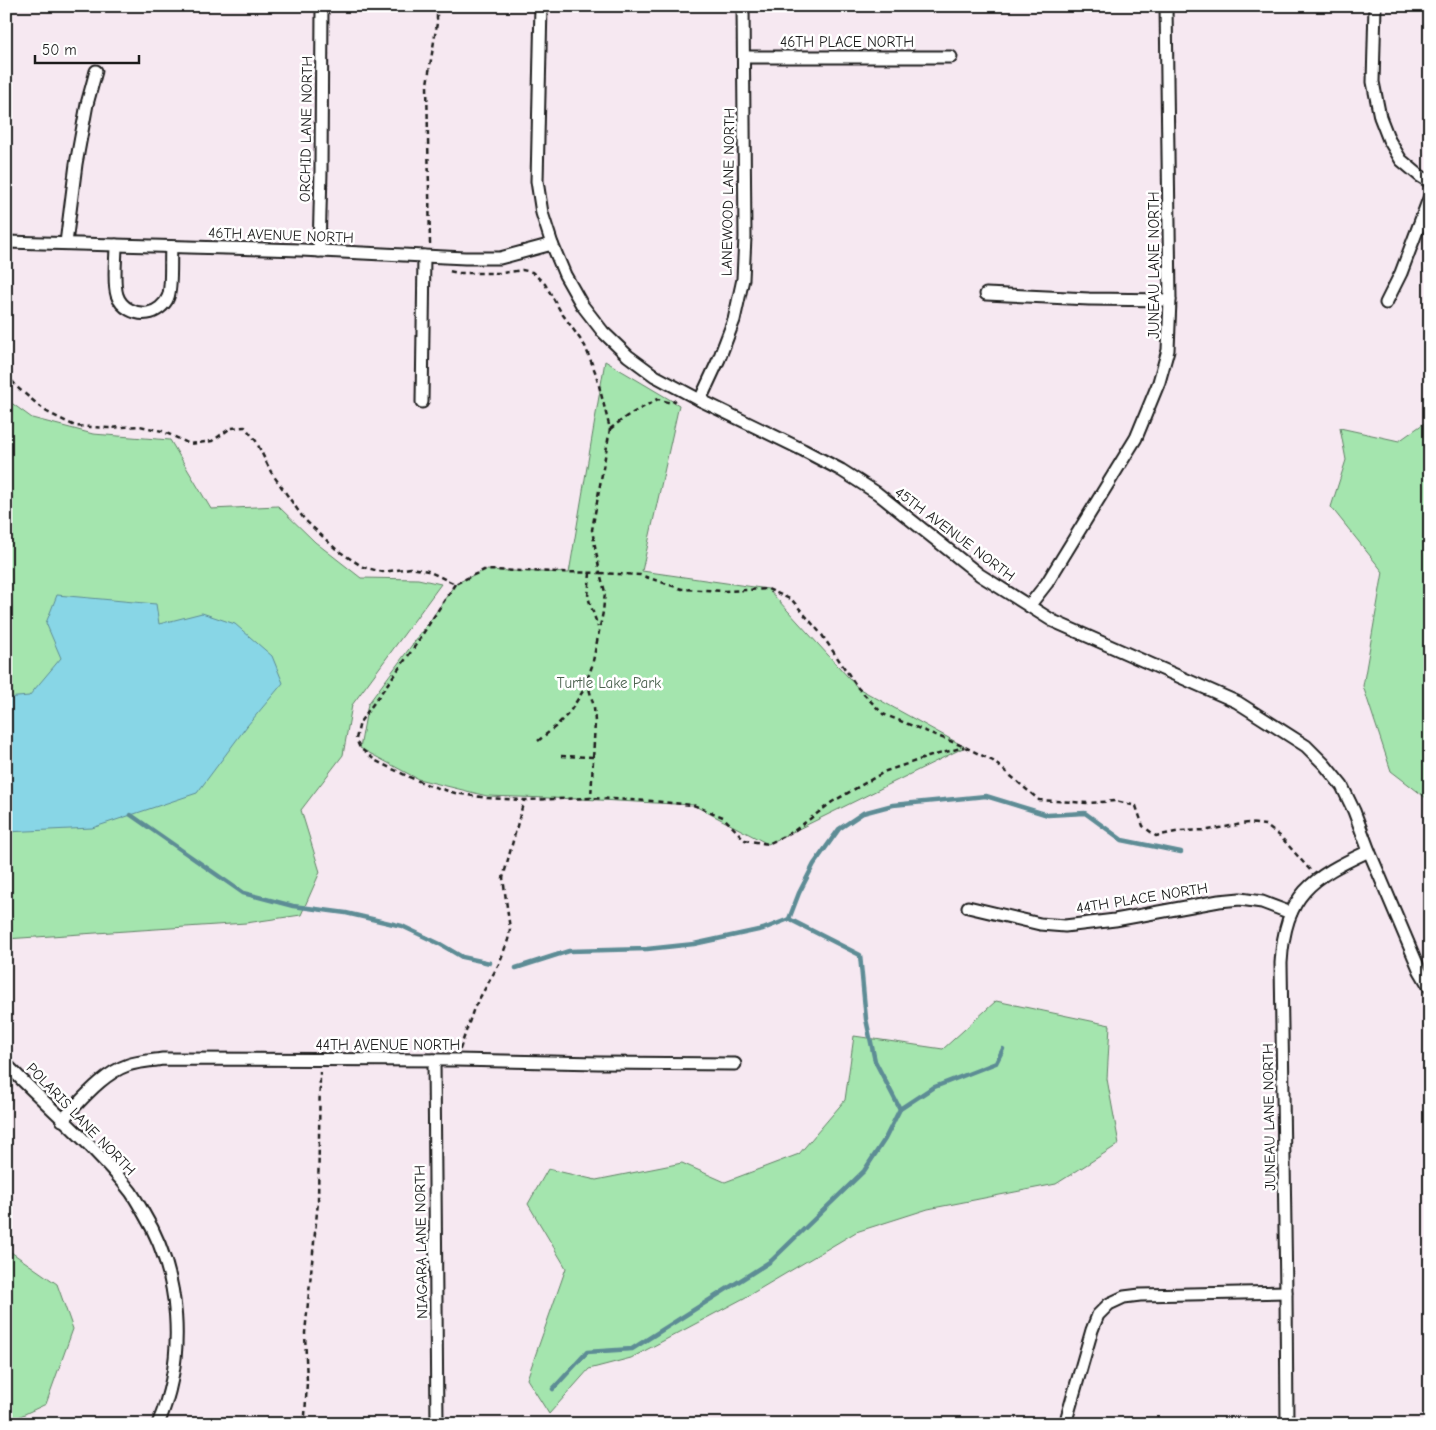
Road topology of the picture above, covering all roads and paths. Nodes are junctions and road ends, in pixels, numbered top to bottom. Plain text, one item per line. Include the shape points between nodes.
1 (322, 6) edge
2 (437, 6) edge
3 (541, 6) edge
4 (743, 6) edge
5 (1166, 6) edge
6 (1375, 6) edge
7 (951, 56) dead end
8 (744, 58) junction
9 (96, 72) dead end
10 (1430, 182) edge
11 (1430, 196) edge
12 (6, 242) edge
13 (66, 243) junction
14 (552, 244) junction
15 (116, 245) junction
16 (171, 247) junction
17 (319, 251) junction
18 (430, 257) junction
19 (986, 294) dead end
20 (1170, 300) junction
21 (1386, 303) dead end
22 (6, 374) edge
23 (685, 392) junction
24 (700, 400) junction
25 (422, 402) dead end
26 (610, 429) junction
27 (590, 573) junction
28 (600, 573) junction
29 (455, 584) junction
30 (1028, 606) junction
31 (599, 628) junction
32 (587, 680) junction
33 (538, 741) dead end
34 (964, 747) junction
35 (561, 756) dead end
36 (593, 757) junction
37 (591, 798) junction
38 (524, 800) junction
39 (1369, 852) junction
40 (1317, 879) junction
41 (968, 907) dead end
42 (1291, 913) junction
43 (1430, 988) edge
44 (320, 1060) junction
45 (434, 1060) junction
46 (456, 1060) junction
47 (6, 1064) edge
48 (735, 1064) dead end
49 (62, 1120) junction
50 (1286, 1292) junction
51 (158, 1424) edge
52 (301, 1424) edge
53 (437, 1424) edge
54 (1065, 1424) edge
55 (1287, 1424) edge

1 - 17 street, ORCHID LANE NORTH
2 - 18 path via 427,84
3 - 14 street, 45TH AVENUE NORTH via 537,181 542,214
4 - 8 street, LANEWOOD LANE NORTH
5 - 20 street, JUNEAU LANE NORTH
6 - 10 street via 1373,82 1380,117 1401,160
7 - 8 street, 46TH PLACE NORTH
8 - 24 street, LANEWOOD LANE NORTH via 743,279 734,320
9 - 13 street via 76,164
11 - 21 street via 1401,274
12 - 13 street, 46TH AVENUE NORTH
13 - 15 street, 46TH AVENUE NORTH
14 - 18 street, 46TH AVENUE NORTH via 500,258
14 - 23 street, 45TH AVENUE NORTH via 565,275 603,332 655,376
15 - 16 street, 46TH AVENUE NORTH
15 - 16 street via 117,296 123,306 142,314 153,312 168,298
16 - 17 street, 46TH AVENUE NORTH
17 - 18 street, 46TH AVENUE NORTH
18 - 25 street
18 - 26 path via 459,274 522,270 538,277 585,346
19 - 20 street via 1089,300
20 - 30 street, JUNEAU LANE NORTH via 1168,350 1136,438 1047,583
22 - 29 path via 47,412 75,426 140,426 162,431 190,444 212,441 231,428 245,427 304,519 337,550 363,567 383,572 412,568 428,571
23 - 24 street, 45TH AVENUE NORTH
23 - 26 path via 671,403 658,399
24 - 30 street, 45TH AVENUE NORTH via 841,470 877,493 980,575
26 - 28 path via 592,530
27 - 28 path
27 - 29 path via 484,570
27 - 31 path via 588,597
28 - 31 path via 605,592
28 - 34 path via 640,575 682,590 768,589 792,600 822,634 858,688 883,714
29 - 38 path via 360,722 356,739 360,748 376,761 428,785 487,798
30 - 39 street, 45TH AVENUE NORTH via 1052,621 1237,702 1306,746 1342,786
31 - 32 path
32 - 33 path via 569,713
32 - 36 path via 595,715
34 - 37 path via 886,771 832,802 794,831 768,844 744,840 722,817 693,805
34 - 40 path via 993,761 1039,800 1116,801 1136,806 1143,826 1156,836 1248,823 1265,825 1280,836
35 - 36 path
36 - 37 path
37 - 38 path
38 - 46 path via 503,878 510,929 508,940 499,964 474,1008
39 - 40 street, JUNEAU LANE NORTH
39 - 43 street
40 - 42 street, JUNEAU LANE NORTH via 1301,894
41 - 42 street, 44TH PLACE NORTH via 1040,924 1065,926 1240,899 1262,902
42 - 50 street, JUNEAU LANE NORTH via 1282,944 1281,963
44 - 45 street, 44TH AVENUE NORTH
44 - 49 street, 44TH AVENUE NORTH via 145,1061 111,1074
44 - 52 path via 318,1202 305,1333 305,1416
45 - 46 street, 44TH AVENUE NORTH
45 - 53 street, NIAGARA LANE NORTH
46 - 48 street, 44TH AVENUE NORTH
47 - 49 street, POLARIS LANE NORTH
49 - 51 street, POLARIS LANE NORTH via 132,1194 152,1227 166,1262 177,1337 173,1373
50 - 54 street via 1140,1295 1124,1297 1109,1304 1098,1316 1092,1330
50 - 55 street, JUNEAU LANE NORTH

